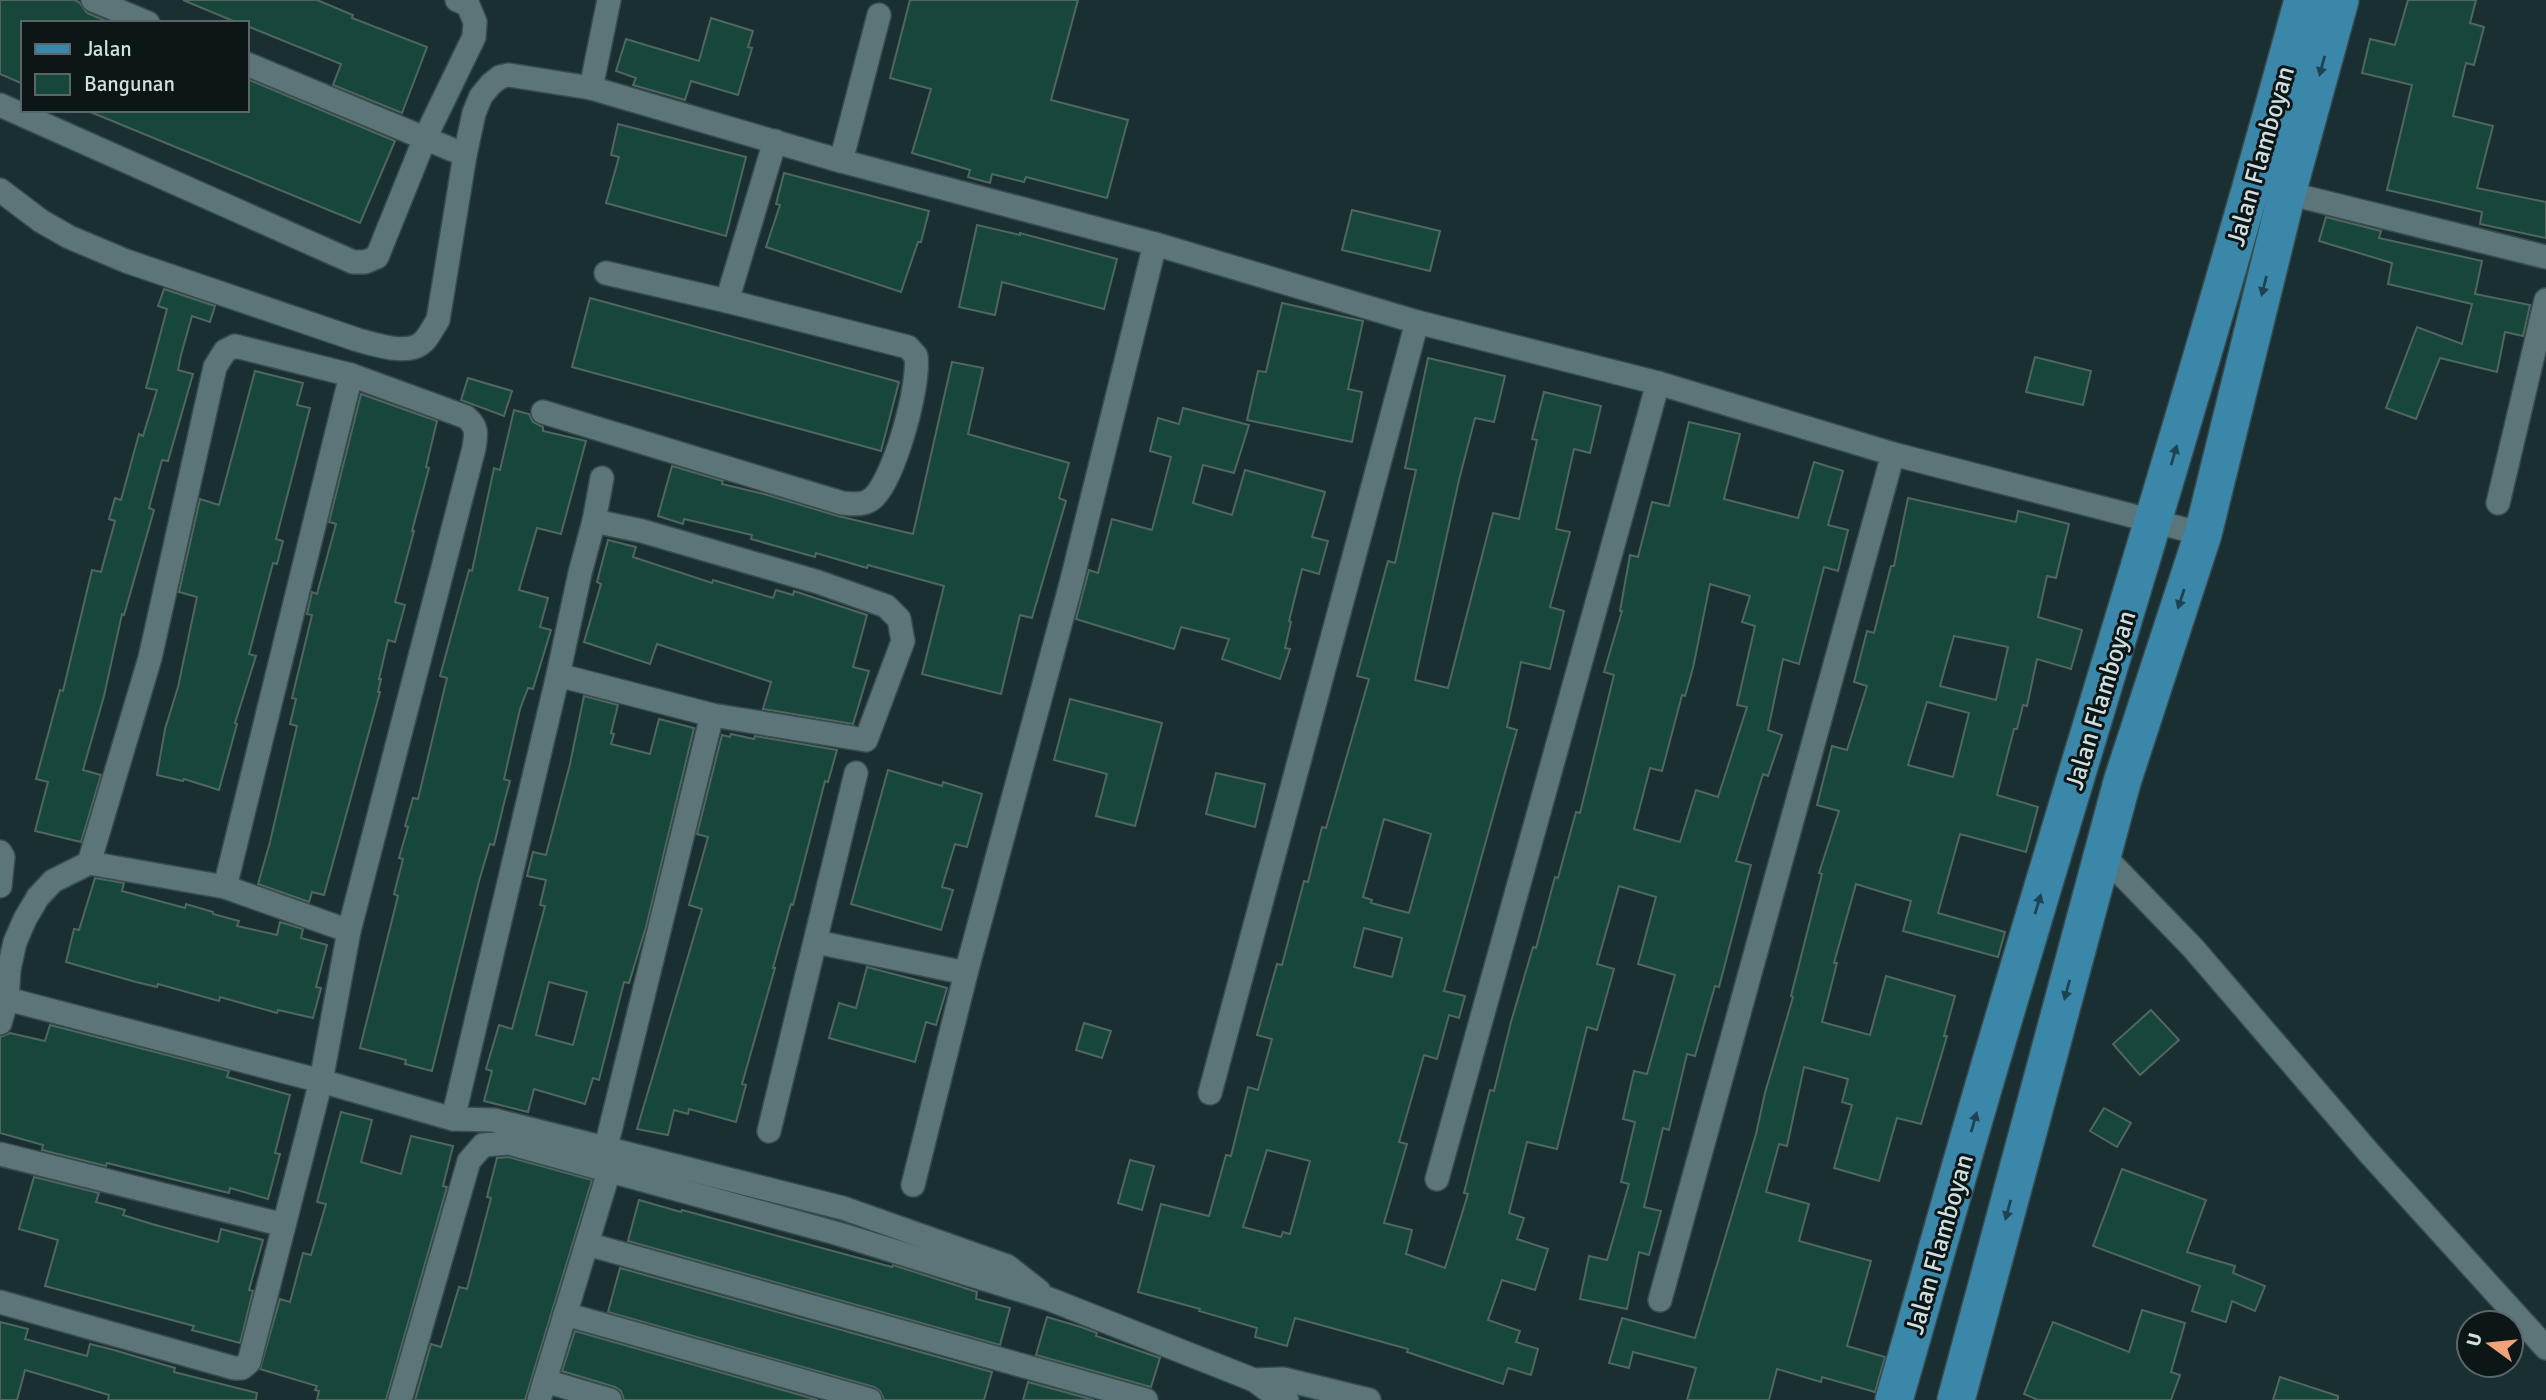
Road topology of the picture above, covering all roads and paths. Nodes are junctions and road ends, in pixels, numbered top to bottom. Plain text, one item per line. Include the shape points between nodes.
1 (93, 0) edge
2 (457, 0) edge
3 (609, 0) edge
4 (2303, 0) edge
5 (2340, 0) edge
6 (880, 15) dead end
7 (143, 21) edge
8 (248, 64) edge
9 (591, 88) junction
10 (0, 104) edge
11 (425, 138) junction
12 (775, 141) junction
13 (465, 155) junction
14 (841, 161) junction
15 (0, 190) edge
16 (2287, 193) junction
17 (1155, 244) junction
18 (2546, 257) edge
19 (606, 273) dead end
20 (2546, 300) edge
21 (727, 301) junction
22 (1417, 321) junction
23 (351, 374) junction
24 (1658, 383) junction
25 (543, 412) dead end
26 (1893, 454) junction
27 (602, 478) dead end
28 (2498, 503) dead end
29 (2155, 520) junction
30 (594, 521) junction
31 (2203, 534) junction
32 (558, 676) junction
33 (712, 715) junction
34 (2078, 770) junction
35 (856, 773) dead end
36 (2122, 782) junction
37 (0, 852) edge
38 (2103, 855) junction
39 (89, 863) junction
40 (0, 886) edge
41 (225, 887) junction
42 (349, 931) junction
43 (817, 942) junction
44 (967, 973) junction
45 (3, 999) edge
46 (0, 1023) edge
47 (321, 1081) junction
48 (1210, 1093) dead end
49 (453, 1119) junction
50 (769, 1131) dead end
51 (606, 1147) junction
52 (0, 1154) edge
53 (609, 1171) junction
54 (1437, 1179) dead end
55 (913, 1185) dead end
56 (843, 1208) junction
57 (284, 1225) junction
58 (839, 1234) junction
59 (587, 1244) junction
60 (1049, 1299) junction
61 (1660, 1300) dead end
62 (0, 1302) edge
63 (565, 1314) junction
64 (2546, 1348) edge
65 (1252, 1390) edge
66 (542, 1391) edge
67 (1965, 1397) edge
68 (400, 1400) edge
69 (610, 1400) edge
70 (870, 1400) edge
71 (1146, 1400) edge
72 (1287, 1400) edge
73 (1368, 1400) edge
74 (1894, 1400) edge

1 - 7 street
2 - 11 street via 468,5 475,22 474,37
3 - 9 street
29 -> 4 main road, Jalan Flamboyan
5 -> 16 main road, Jalan Flamboyan
6 - 14 street
8 - 11 street
9 - 12 street
9 - 13 street via 500,77 481,96
10 - 11 street via 353,262 377,257
11 - 13 street
12 - 14 street
12 - 21 street
13 - 15 street via 438,320 424,342 407,348 358,340 126,261 69,237
14 - 17 street
16 - 18 street
16 -> 31 main road, Jalan Flamboyan
17 - 22 street
17 - 44 street via 1071,584
19 - 21 street
20 - 28 street
21 - 25 street via 908,348 916,356 915,386 898,448 873,498 861,504 842,503
22 - 24 street
22 - 48 street
23 - 39 street via 236,346 225,351 215,367 150,658
23 - 41 street
23 - 42 street via 466,417 477,431
24 - 26 street
24 - 54 street
26 - 29 street
26 - 61 street
27 - 30 street
29 - 31 street
29 - 34 main road, Jalan Flamboyan
30 - 32 street
30 - 33 street via 818,582 886,606 899,619 903,641 866,740
31 -> 36 main road, Jalan Flamboyan
32 - 33 street
32 - 49 street
33 - 51 street
34 - 36 main road
74 -> 34 main road, Jalan Flamboyan
35 - 43 street
36 - 38 main road, Jalan Flamboyan
37 - 40 street
38 - 64 street via 2193,948 2370,1154
38 -> 67 main road, Jalan Flamboyan
39 - 41 street
39 - 45 street via 53,881 38,897 15,942
41 - 42 street
42 - 47 street
43 - 44 street
43 - 50 street
44 - 55 street
45 - 46 street
45 - 47 street
47 - 49 street
47 - 57 street
49 - 51 street via 494,1120
51 - 56 street
52 - 57 street
53 - 58 street
53 - 59 street
53 - 68 street via 509,1143 482,1145 469,1161
56 - 58 street
56 - 60 street via 1007,1266
57 - 62 street via 249,1362 242,1368
58 - 60 street
59 - 63 street
59 - 71 street
60 - 65 street
63 - 66 street
63 - 70 street
65 - 72 street
65 - 73 street via 1283,1379
66 - 69 street

